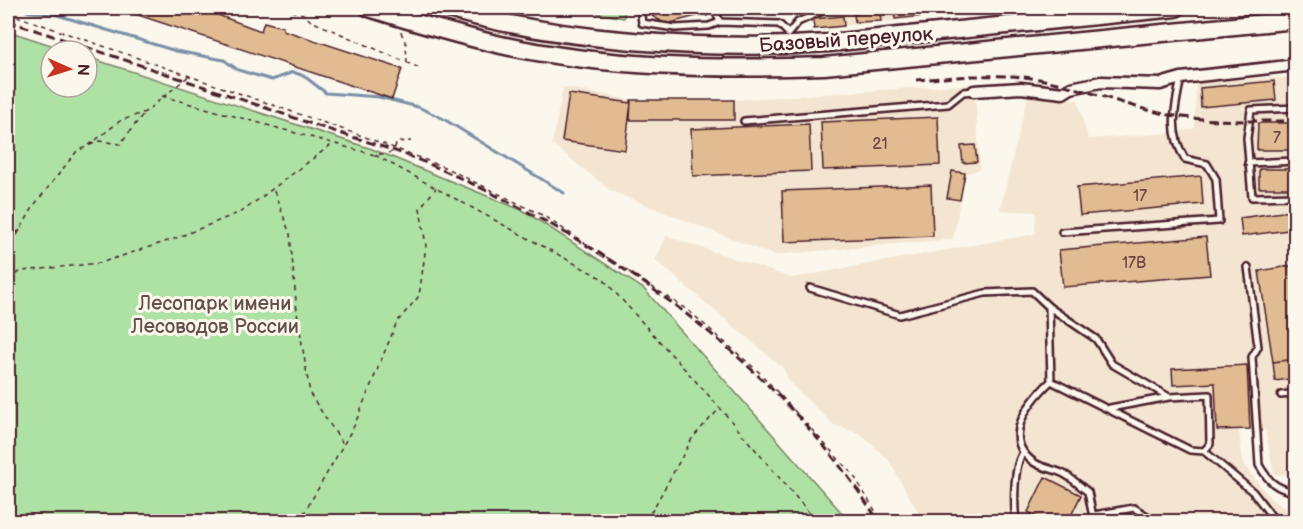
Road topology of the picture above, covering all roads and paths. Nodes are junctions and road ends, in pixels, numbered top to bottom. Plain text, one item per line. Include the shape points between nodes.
1 (283, 8) edge
2 (369, 8) edge
3 (445, 8) edge
4 (640, 8) edge
5 (714, 8) edge
6 (829, 8) edge
7 (1176, 8) edge
8 (1129, 10) edge
9 (8, 13) edge
10 (1296, 20) edge
11 (720, 22) junction
12 (400, 29) dead end
13 (788, 39) junction
14 (407, 63) junction
15 (1296, 65) edge
16 (422, 69) dead end
17 (191, 74) junction
18 (1181, 78) junction
19 (974, 91) joint
20 (162, 96) junction
21 (1296, 108) edge
22 (145, 112) junction
23 (744, 121) dead end
24 (411, 141) dead end
25 (332, 145) junction
26 (88, 146) junction
27 (393, 149) junction
28 (375, 155) junction
29 (1296, 161) edge
30 (1248, 163) junction
31 (437, 187) junction
32 (274, 190) junction
33 (1296, 196) edge
34 (22, 230) junction
35 (1062, 232) dead end
36 (8, 236) edge
37 (8, 244) edge
38 (14, 244) junction
39 (8, 251) edge
40 (1248, 267) dead end
41 (8, 278) edge
42 (810, 288) dead end
43 (1049, 307) junction
44 (1051, 381) junction
45 (1296, 393) edge
46 (1281, 395) dead end
47 (1169, 397) junction
48 (720, 408) junction
49 (1108, 408) junction
50 (344, 444) junction
51 (1204, 451) junction
52 (1023, 453) junction
53 (1296, 492) edge
54 (1094, 518) edge
55 (299, 522) edge
56 (635, 522) edge
57 (817, 522) edge
58 (882, 522) edge
59 (1016, 522) edge
60 (1157, 522) edge
61 (1276, 522) edge

1 - 14 path
2 - 10 main road, Базовый переулок via 503,46 619,62 718,66 824,66
3 - 13 main road, Базовый переулок via 587,37 684,43
4 - 11 lane via 642,23 675,28
5 - 11 lane
6 - 13 lane via 798,22
7 - 8 main road, Базовый переулок
8 - 13 main road, Базовый переулок
9 - 17 path
11 - 13 lane via 779,24
12 - 14 path
14 - 16 path
15 - 18 street
17 - 20 path
17 - 27 path
18 - 19 street via 1160,84 1101,82 1063,93 1021,88
18 - 35 lane via 1173,116 1177,146 1185,159 1207,164 1212,171 1219,221
19 - 23 lane via 963,92 948,104
20 - 22 path
20 - 25 path
21 - 30 lane via 1251,110
22 - 26 path via 120,121
22 - 26 path via 120,144 100,141
24 - 27 path via 396,142
25 - 28 path
25 - 32 path
26 - 34 path via 77,151 35,204
27 - 28 path
27 - 58 path via 444,167 542,215 689,311 760,373 854,476
28 - 31 path
29 - 30 lane
30 - 33 lane via 1252,197
31 - 48 path via 603,279
31 - 50 path via 420,208 426,246 419,296 397,322
32 - 41 path via 243,211 136,252 100,263 22,270
32 - 50 path via 290,234 310,394
34 - 36 path
34 - 38 path
37 - 38 path
38 - 39 path
40 - 53 lane via 1258,347 1252,357 1259,465 1267,480 1281,490
42 - 43 lane via 900,315 985,293 1032,291
43 - 44 lane
43 - 47 lane via 1096,339 1112,364
44 - 49 lane
44 - 52 lane via 1033,398 1018,423
45 - 46 lane
47 - 49 lane
47 - 51 lane via 1209,395 1210,444
48 - 56 path via 693,437 652,511
48 - 57 path
49 - 51 lane via 1190,450
50 - 55 path
51 - 61 lane via 1253,492
52 - 54 lane via 1036,464 1063,473 1088,492
52 - 59 lane via 1018,459
54 - 60 lane via 1134,508

